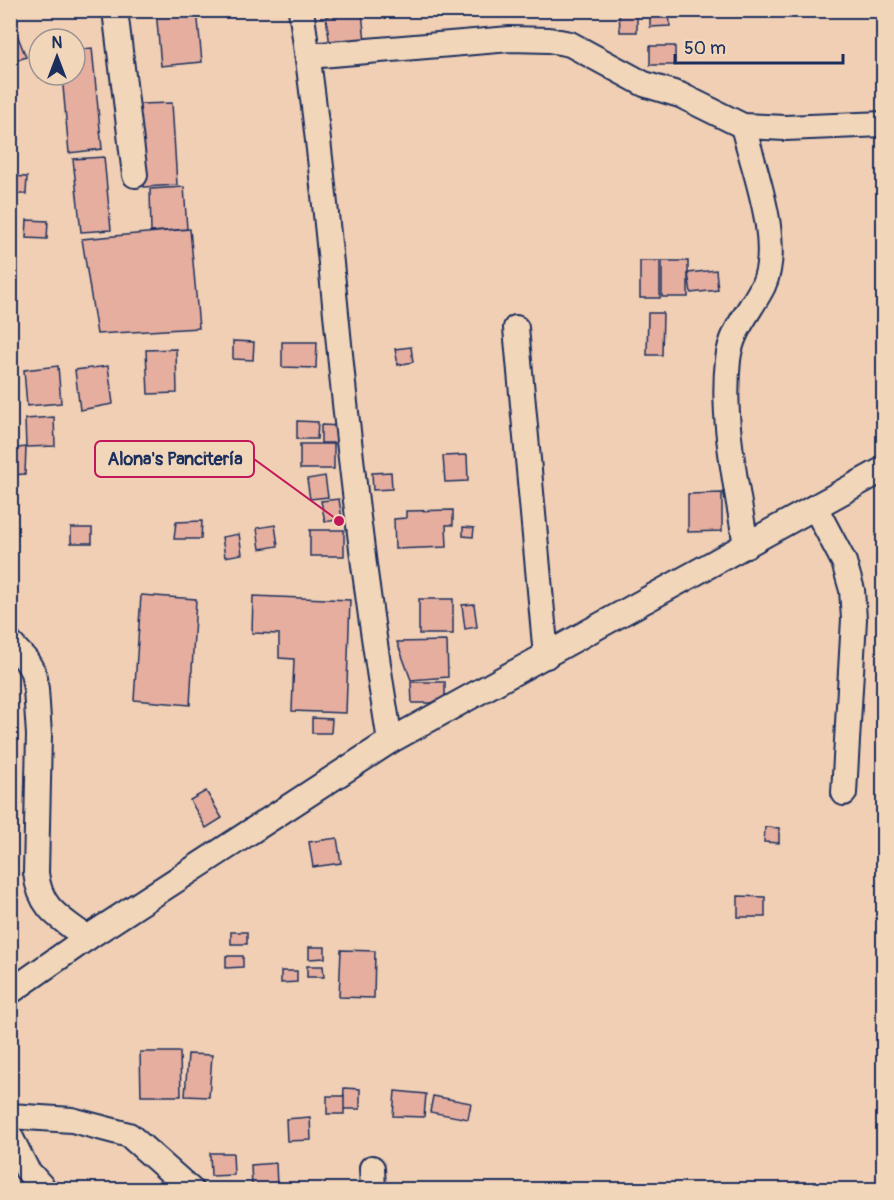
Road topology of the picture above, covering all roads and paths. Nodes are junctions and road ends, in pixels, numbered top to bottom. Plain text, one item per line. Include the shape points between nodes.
1 (115, 10) edge
2 (301, 10) edge
3 (308, 57) junction
4 (884, 124) edge
5 (743, 126) junction
6 (135, 175) dead end
7 (516, 328) dead end
8 (884, 469) edge
9 (815, 507) junction
10 (746, 546) junction
11 (10, 643) edge
12 (546, 656) junction
13 (390, 741) junction
14 (844, 793) dead end
15 (87, 938) junction
16 (10, 992) edge
17 (10, 1116) edge
18 (10, 1136) edge
19 (45, 1190) edge
20 (190, 1190) edge

1 - 6 street
2 - 3 street
3 - 5 street via 510,39 549,40 570,44 644,84 689,99
3 - 13 street via 321,146 345,408 374,647
4 - 5 street
5 - 10 street via 770,236 770,258 763,285 734,332 728,358 729,431
7 - 12 street
8 - 9 street
9 - 10 street
9 - 14 street via 844,561 852,590 854,620
10 - 12 street
11 - 15 street via 33,672 36,688 38,889 50,910
12 - 13 street
13 - 15 street
15 - 16 street
17 - 20 street via 72,1120 129,1135
18 - 19 street via 27,1170

